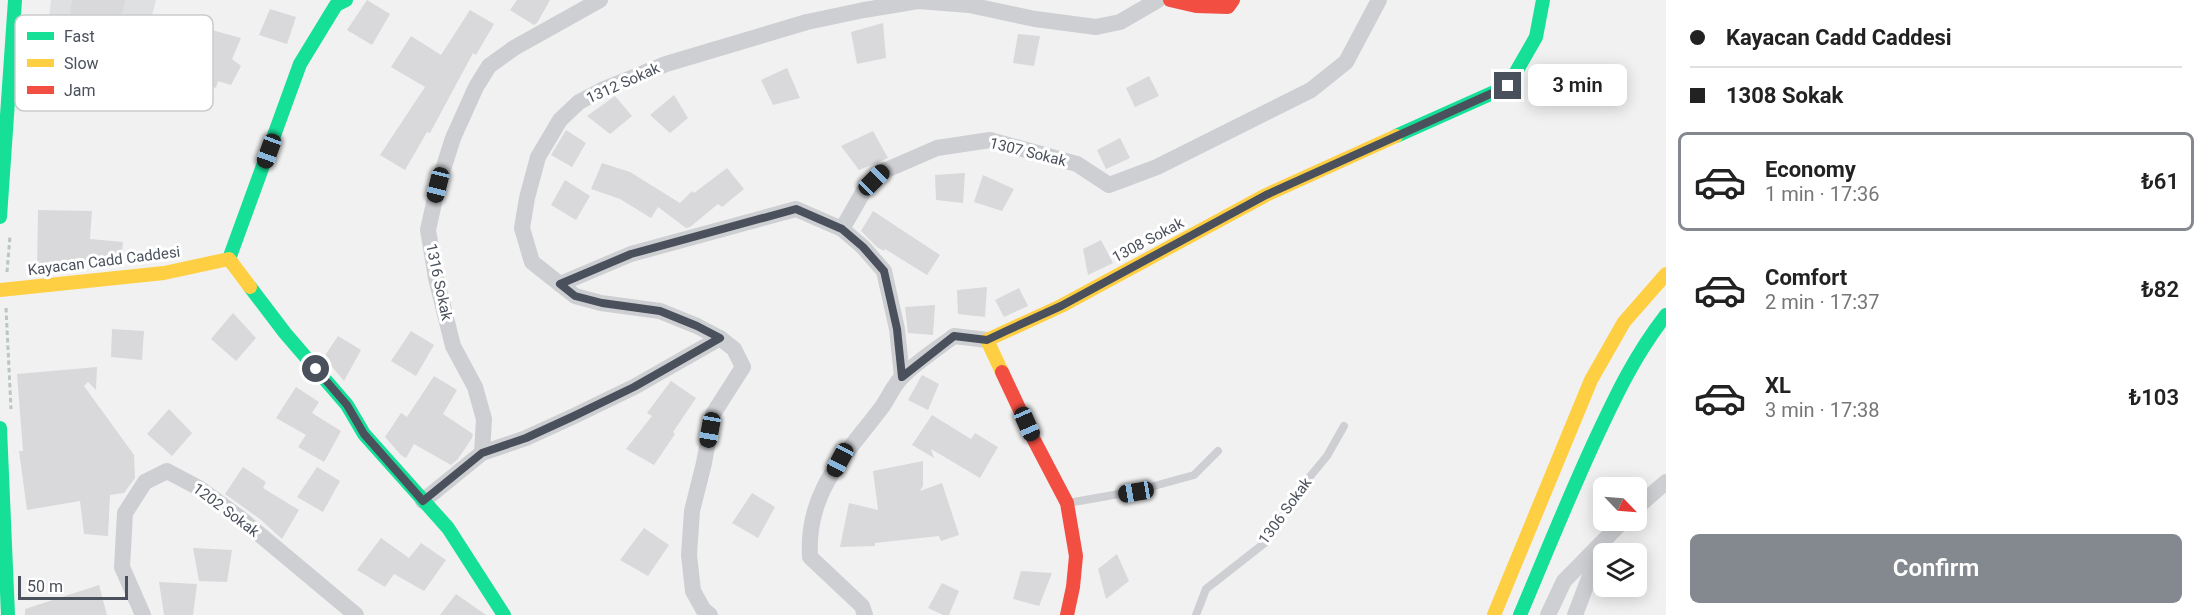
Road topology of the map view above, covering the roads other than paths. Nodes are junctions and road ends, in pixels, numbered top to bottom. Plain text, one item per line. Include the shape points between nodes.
1 (15, 0) edge
2 (600, 0) edge
3 (1158, 0) edge
4 (1170, 0) edge
5 (1233, 0) edge
6 (1379, 0) edge
7 (1543, 0) edge
8 (337, 2) edge
9 (0, 217) edge
10 (842, 229) junction
11 (229, 259) junction
12 (1666, 274) edge
13 (560, 284) junction
14 (0, 290) edge
15 (1666, 315) edge
16 (720, 338) junction
17 (987, 340) junction
18 (902, 377) junction
19 (1344, 426) dead end
20 (0, 428) edge
21 (1218, 451) dead end
22 (482, 453) junction
23 (1666, 482) edge
24 (1647, 498) edge
25 (423, 501) junction
26 (1067, 503) junction
27 (1614, 531) edge
28 (1603, 542) junction
29 (8, 615) edge
30 (143, 615) edge
31 (356, 615) edge
32 (504, 615) edge
33 (710, 615) edge
34 (865, 615) edge
35 (1066, 615) edge
36 (1196, 615) edge
37 (1494, 615) edge
38 (1520, 615) edge
39 (1548, 615) edge
40 (1575, 615) edge

1 - 9 main road
2 - 22 street, 1316 Sokak via 489,66 453,138 438,185 428,230 453,346 475,387 484,419
3 - 13 street, 1312 Sokak via 1120,22 1096,27 969,5 918,1 807,22 666,64 602,90 579,102 560,120 538,157 527,198 522,228 532,262
4 - 5 main road via 1228,7
6 - 10 street, 1307 Sokak via 1346,62 1311,90 1157,168 1109,185 1077,165 990,140 937,147 884,171 865,189
7 - 17 main road, 1308 Sokak via 1536,37 1508,86 1266,195 1061,306
8 - 11 main road via 300,64
10 - 13 street via 796,209 631,254
10 - 18 street via 884,271 897,329
11 - 14 main road, Kayacan Cadd Caddesi via 164,273
11 - 25 main road via 347,405 364,434
12 - 37 main road via 1623,322 1592,380
13 - 16 street, 1312 Sokak via 575,296 660,311
15 - 38 main road via 1625,376
16 - 22 street via 574,416
16 - 33 street, 1312 Sokak via 734,349 743,367 713,414 692,511 693,591
17 - 18 street via 954,336
17 - 26 main road
18 - 34 street via 840,460 814,508 809,537 810,557 862,606
19 - 36 lane, 1306 Sokak via 1266,542 1206,589
20 - 29 main road
21 - 26 lane via 1194,474 1136,492
22 - 25 street
23 - 24 street
25 - 32 main road via 448,528
26 - 35 main road via 1076,555
27 - 28 street
28 - 39 street via 1564,581
28 - 40 street
30 - 31 street, 1202 Sokak via 122,567 126,513 145,482 167,471 199,488 240,518

